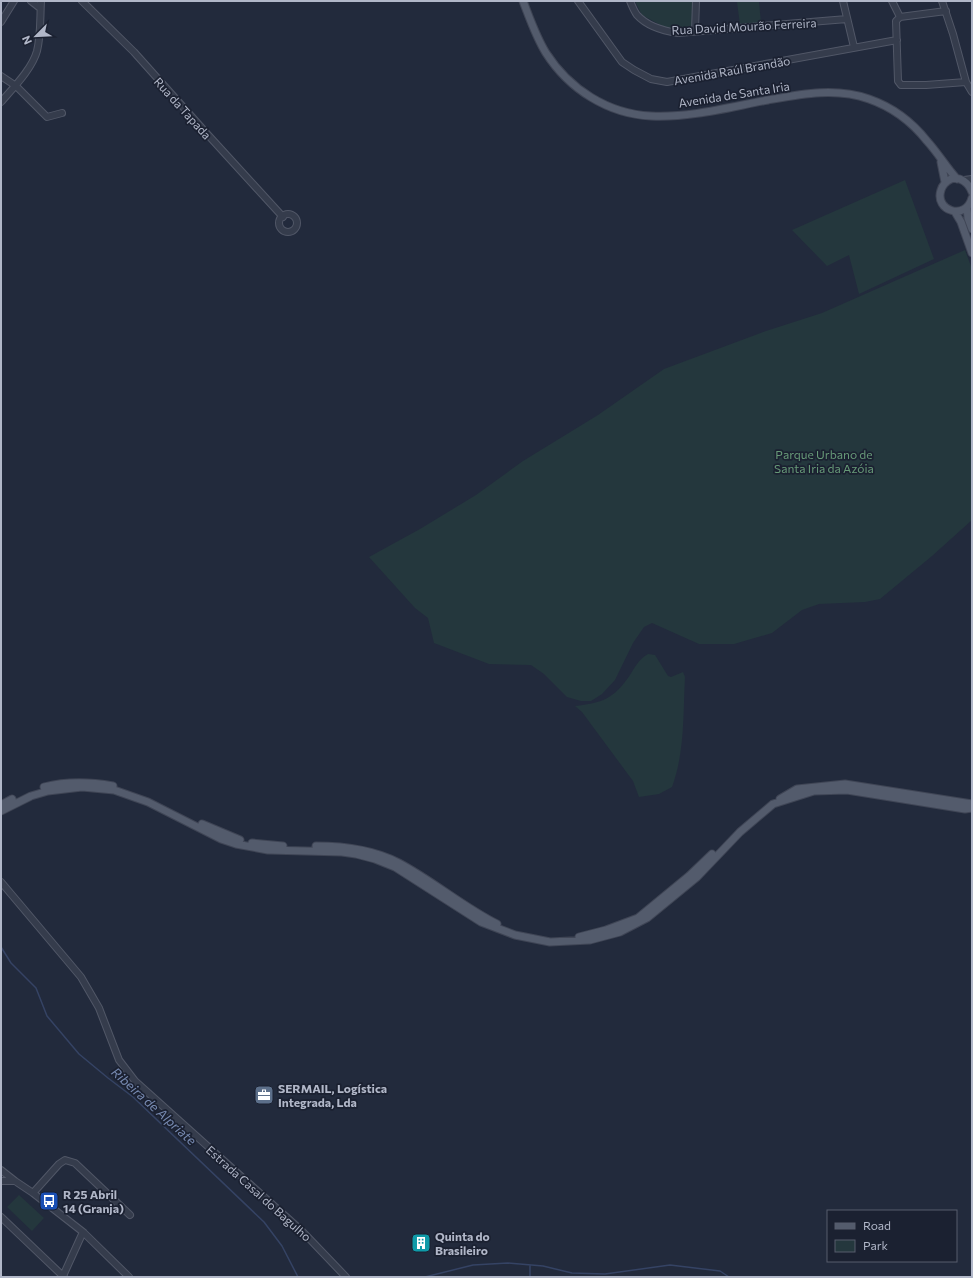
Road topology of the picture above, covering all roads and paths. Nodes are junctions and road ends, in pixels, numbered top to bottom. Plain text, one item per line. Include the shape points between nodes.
1 (14, 1) edge
2 (31, 1) edge
3 (82, 1) edge
4 (523, 1) edge
5 (578, 1) edge
6 (630, 1) edge
7 (696, 1) edge
8 (843, 1) edge
9 (892, 1) edge
10 (942, 1) edge
11 (41, 4) edge
12 (946, 11) junction
13 (900, 17) junction
14 (847, 19) junction
15 (1, 22) edge
16 (696, 31) junction
17 (897, 40) junction
18 (854, 47) junction
19 (1, 76) edge
20 (966, 82) junction
21 (16, 86) junction
22 (972, 92) edge
23 (1, 102) edge
24 (62, 113) dead end
25 (936, 152) junction
26 (960, 179) junction
27 (972, 179) edge
28 (945, 182) junction
29 (972, 192) edge
30 (970, 203) edge
31 (955, 212) junction
32 (283, 217) dead end
33 (972, 229) edge
34 (972, 253) edge
35 (13, 801) junction
36 (972, 804) edge
37 (1, 805) edge
38 (972, 808) edge
39 (1, 811) edge
40 (1, 882) edge
41 (1, 1170) edge
42 (1, 1181) edge
43 (14, 1181) junction
44 (33, 1193) junction
45 (130, 1216) dead end
46 (1, 1217) edge
47 (83, 1232) junction
48 (63, 1276) edge
49 (129, 1277) edge
50 (346, 1277) edge

1 - 15 street
2 - 11 street
3 - 32 street, Rua da Tapada via 134,52
4 - 25 main road, Avenida de Santa Iria via 537,37 556,68 583,93 618,110 651,116 679,115 800,94 851,94 869,98 900,115
5 - 18 street, Avenida Raúl Brandão via 622,62 651,79 667,82
6 - 16 street, Rua David Mourão Ferreira via 644,22 662,30 678,33
7 - 16 street
8 - 14 street
9 - 13 street
10 - 12 street
11 - 21 street via 37,52
12 - 13 street
12 - 20 street
13 - 17 street via 896,21
14 - 16 street, Rua David Mourão Ferreira
14 - 18 street
17 - 18 street, Avenida Raúl Brandão
17 - 20 street via 898,81 901,85 926,86
19 - 21 street
20 - 22 street
21 - 23 street
21 - 24 street via 47,117
25 - 26 main road, Avenida de Santa Iria
25 - 28 main road, Avenida de Santa Iria
26 - 27 street
26 - 28 main road
26 - 29 main road, Avenida de Santa Iria via 969,184
28 - 31 main road via 941,188 940,200 948,210
30 - 31 main road via 961,211
30 - 33 main road via 968,218
31 - 34 main road
35 - 36 main road via 31,791 63,783 100,783 150,798 207,827 245,841 275,846 343,847 378,854 426,878 479,915 503,927 543,938 582,938 638,918 768,806 797,789 844,784
35 - 37 main road
35 - 38 main road via 65,788 114,790 148,802 236,844 268,850 342,852 375,859 395,867 481,922 515,935 550,942 590,940 620,932 647,918 697,877 740,832 773,804 814,792 847,790 914,802
35 - 39 main road
40 - 50 street, Estrada Casal do Bagulho via 81,977 99,1008 119,1060 134,1081 302,1231
41 - 43 street
42 - 43 street
43 - 44 street
44 - 45 street via 65,1160 75,1163
44 - 47 street
46 - 48 street
47 - 48 street
47 - 49 street

